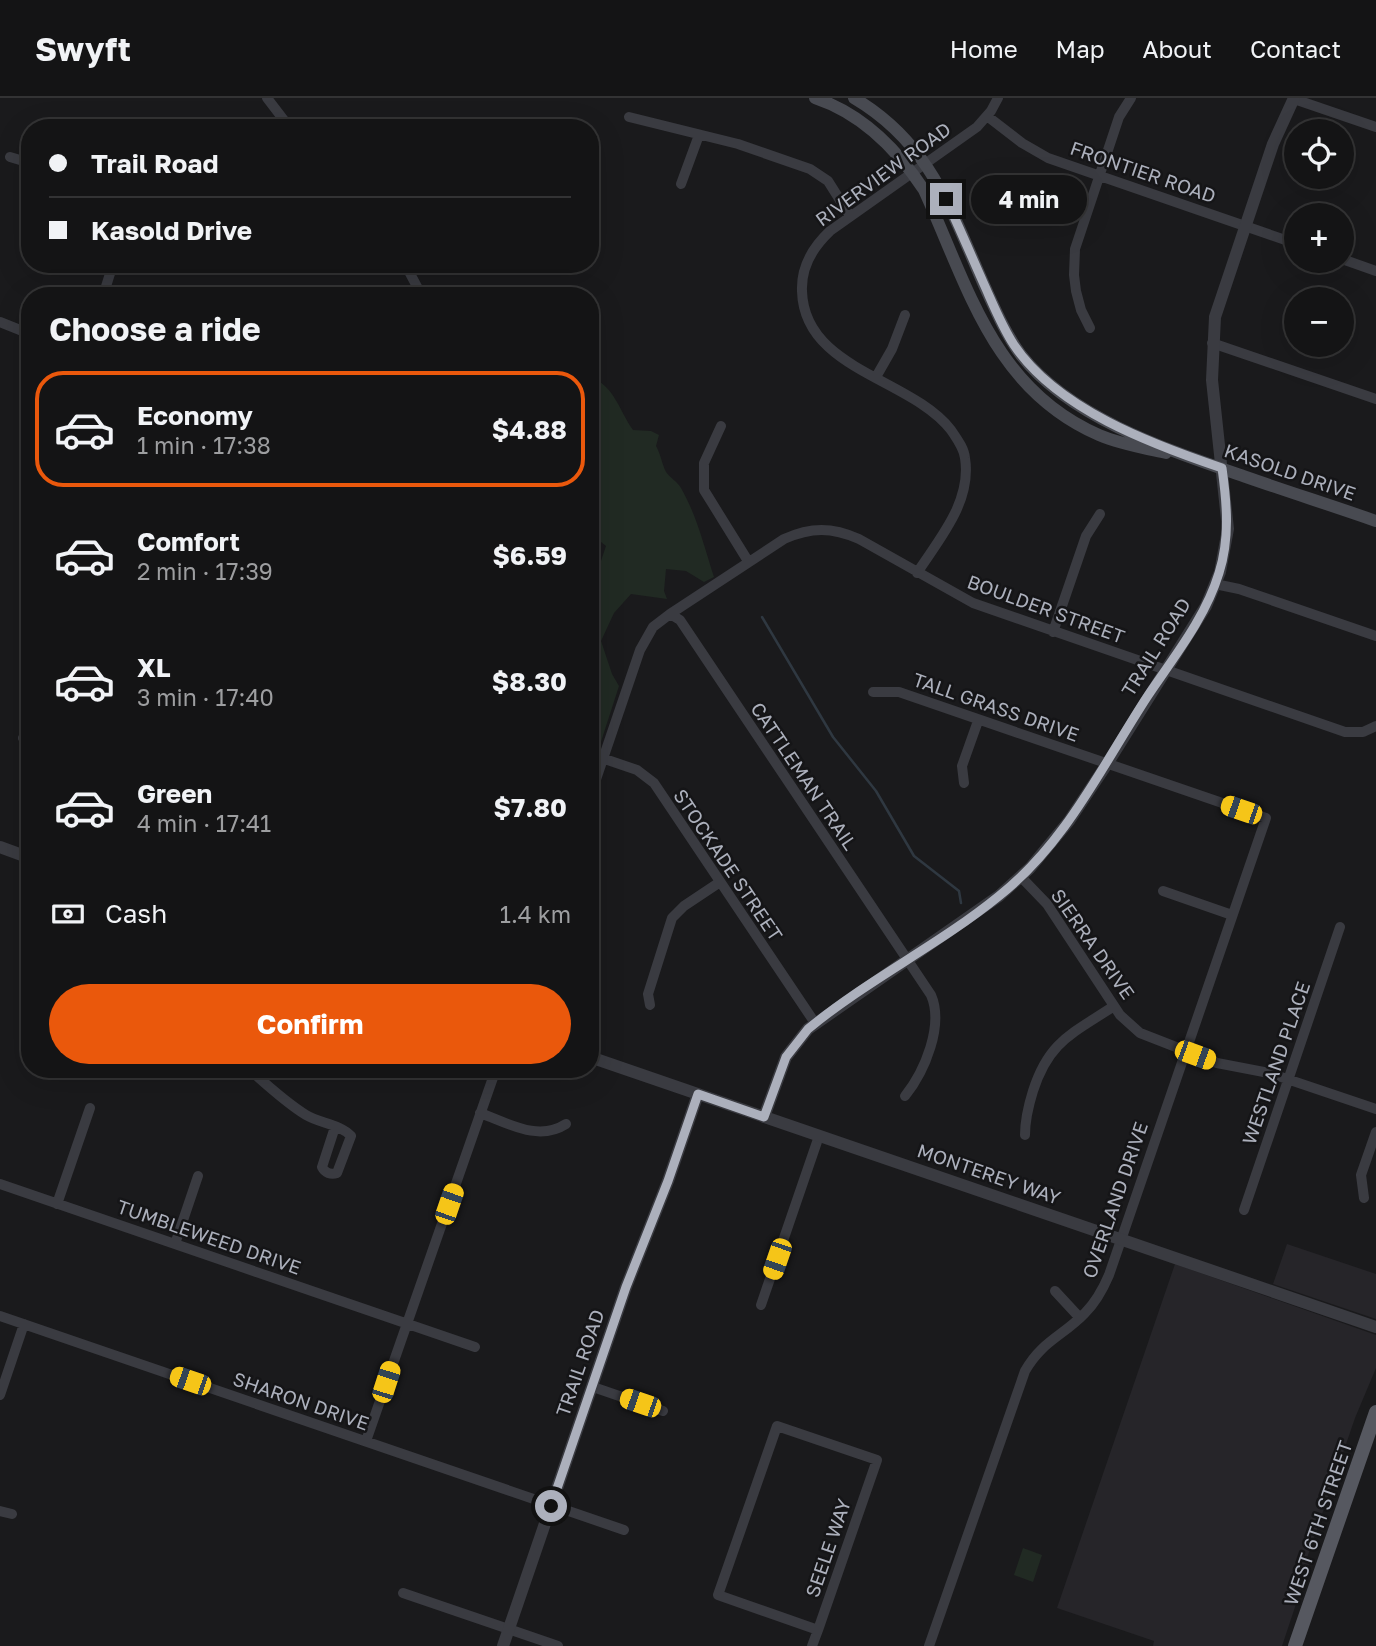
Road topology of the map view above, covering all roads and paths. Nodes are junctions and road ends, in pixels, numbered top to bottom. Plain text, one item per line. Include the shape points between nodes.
1 (267, 98) edge
2 (816, 98) edge
3 (854, 98) edge
4 (998, 98) edge
5 (1132, 98) edge
6 (1294, 98) edge
7 (629, 117) dead end
8 (987, 117) junction
9 (283, 119) edge
10 (1376, 127) edge
11 (699, 135) junction
12 (10, 157) dead end
13 (21, 160) edge
14 (926, 164) junction
15 (913, 173) junction
16 (1099, 176) junction
17 (681, 184) dead end
18 (850, 216) junction
19 (1244, 226) junction
20 (1284, 240) edge
21 (1354, 263) edge
22 (1376, 271) edge
23 (905, 315) dead end
24 (0, 322) edge
25 (1090, 328) dead end
26 (21, 330) edge
27 (1212, 343) junction
28 (876, 377) junction
29 (1376, 399) edge
30 (721, 425) dead end
31 (1192, 458) junction
32 (1222, 468) junction
33 (1100, 514) dead end
34 (1376, 521) edge
35 (748, 561) junction
36 (917, 573) junction
37 (1215, 584) junction
38 (670, 614) junction
39 (1053, 632) junction
40 (1376, 636) edge
41 (1165, 670) junction
42 (873, 692) dead end
43 (978, 721) junction
44 (1374, 727) edge
45 (599, 758) edge
46 (602, 759) junction
47 (1108, 764) junction
48 (599, 768) edge
49 (964, 783) dead end
50 (1266, 818) joint
51 (0, 847) edge
52 (21, 855) edge
53 (1021, 877) junction
54 (720, 882) junction
55 (1163, 891) dead end
56 (1232, 915) junction
57 (1340, 927) dead end
58 (907, 960) junction
59 (650, 1005) dead end
60 (1114, 1006) junction
61 (815, 1023) junction
62 (1186, 1051) junction
63 (599, 1060) edge
64 (264, 1078) edge
65 (493, 1078) edge
66 (1289, 1079) junction
67 (698, 1094) junction
68 (905, 1096) dead end
69 (90, 1108) dead end
70 (1376, 1109) edge
71 (480, 1113) junction
72 (764, 1117) junction
73 (566, 1124) dead end
74 (335, 1127) dead end
75 (1376, 1132) edge
76 (1025, 1135) dead end
77 (819, 1136) junction
78 (198, 1175) dead end
79 (0, 1184) edge
80 (1364, 1198) dead end
81 (57, 1204) junction
82 (1244, 1210) dead end
83 (1121, 1240) junction
84 (175, 1244) junction
85 (1055, 1291) dead end
86 (761, 1305) dead end
87 (0, 1316) edge
88 (1080, 1318) junction
89 (406, 1323) junction
90 (24, 1324) junction
91 (1376, 1327) edge
92 (475, 1347) dead end
93 (593, 1387) junction
94 (0, 1395) edge
95 (663, 1412) dead end
96 (1376, 1412) edge
97 (366, 1441) junction
98 (551, 1506) junction
99 (0, 1511) edge
100 (12, 1514) dead end
101 (624, 1530) dead end
102 (403, 1593) dead end
103 (509, 1629) junction
104 (818, 1630) junction
105 (503, 1646) edge
106 (558, 1646) edge
107 (812, 1646) edge
108 (929, 1646) edge
109 (1296, 1646) edge

1 - 9 street
2 - 15 main road, KASOLD DRIVE via 872,130
3 - 14 main road, KASOLD DRIVE via 907,139
4 - 8 street, RIVERVIEW ROAD
5 - 16 street via 1119,117
6 - 10 street
6 - 19 street, TRAIL ROAD
7 - 11 street
8 - 14 street, RIVERVIEW ROAD
8 - 16 street, FRONTIER ROAD via 1034,151
11 - 17 street
11 - 18 street via 810,169 828,181
12 - 13 street
14 - 15 street, RIVERVIEW ROAD
14 - 31 main road, KASOLD DRIVE via 1002,325 1033,369 1073,403
15 - 18 street, RIVERVIEW ROAD
15 - 31 main road, KASOLD DRIVE via 982,322 1031,390 1066,417 1102,436
16 - 19 street, FRONTIER ROAD
16 - 25 street via 1074,263 1076,291
18 - 28 street, RIVERVIEW ROAD via 812,251 803,273 803,302 820,340
19 - 20 street, FRONTIER ROAD
19 - 27 street, TRAIL ROAD via 1219,299
21 - 22 street
23 - 28 street
24 - 26 street
27 - 29 street
27 - 32 street, TRAIL ROAD
28 - 36 street, RIVERVIEW ROAD via 937,415 964,451 961,501
30 - 35 street via 704,464 704,490
31 - 32 main road, KASOLD DRIVE
32 - 34 main road, KASOLD DRIVE
32 - 37 street, TRAIL ROAD via 1228,529
33 - 39 street via 1086,536
35 - 36 street, BOULDER STREET via 796,533 822,529 859,539
35 - 38 street, BOULDER STREET
36 - 39 street, BOULDER STREET via 973,603
37 - 40 street
37 - 41 street, TRAIL ROAD
38 - 46 street, BOULDER STREET via 653,627 640,650
38 - 58 street, CATTLEMAN TRAIL via 680,620
39 - 41 street, BOULDER STREET
41 - 44 street, BOULDER STREET via 1345,732 1363,733
41 - 47 street, TRAIL ROAD
42 - 43 street, TALL GRASS DRIVE via 899,692
43 - 47 street, TALL GRASS DRIVE
43 - 49 street via 962,766
45 - 46 street, STOCKADE STREET
46 - 48 street, BOULDER STREET
46 - 54 street, STOCKADE STREET via 637,770 651,780
47 - 50 street, TALL GRASS DRIVE
47 - 53 street, TRAIL ROAD
50 - 56 street, OVERLAND DRIVE
51 - 52 street
53 - 58 street, TRAIL ROAD
53 - 60 street, SIERRA DRIVE via 1047,904
54 - 59 street via 672,918 648,994
54 - 61 street, STOCKADE STREET
55 - 56 street
56 - 62 street, OVERLAND DRIVE
57 - 66 street, WESTLAND PLACE
58 - 61 street, TRAIL ROAD
58 - 68 street, CATTLEMAN TRAIL via 931,995 937,1020 918,1080
60 - 62 street, SIERRA DRIVE via 1140,1033
60 - 76 street via 1050,1052 1024,1117
61 - 72 street, TRAIL ROAD via 786,1057
62 - 66 street, SIERRA DRIVE
62 - 83 street, OVERLAND DRIVE
63 - 67 street, MONTEREY WAY
64 - 74 street via 309,1117
65 - 71 street
66 - 70 street, SIERRA DRIVE
66 - 82 street, WESTLAND PLACE
67 - 72 street, MONTEREY WAY
67 - 93 street, TRAIL ROAD
69 - 81 street
71 - 73 street via 533,1132 550,1132
71 - 89 street
72 - 77 street, MONTEREY WAY
75 - 80 street via 1361,1175
77 - 83 street, MONTEREY WAY
77 - 86 street
78 - 84 street
79 - 81 street, TUMBLEWEED DRIVE
81 - 84 street, TUMBLEWEED DRIVE
83 - 88 street, OVERLAND DRIVE via 1103,1288
83 - 91 street, MONTEREY WAY
84 - 89 street, TUMBLEWEED DRIVE
85 - 88 street
87 - 90 street, SHARON DRIVE
88 - 108 street, OVERLAND DRIVE via 1043,1346 1025,1371
89 - 92 street, TUMBLEWEED DRIVE
89 - 97 street
90 - 94 street
90 - 97 street, SHARON DRIVE
93 - 95 street
93 - 98 street, TRAIL ROAD
96 - 109 main road, WEST 6TH STREET
97 - 98 street, SHARON DRIVE
98 - 101 street, SHARON DRIVE
98 - 103 street, TRAIL ROAD
99 - 100 street
102 - 103 street
103 - 105 street, TRAIL ROAD
103 - 106 street
104 - 104 street, SEELE WAY via 877,1460 777,1426 718,1595
104 - 107 street, SEELE WAY

